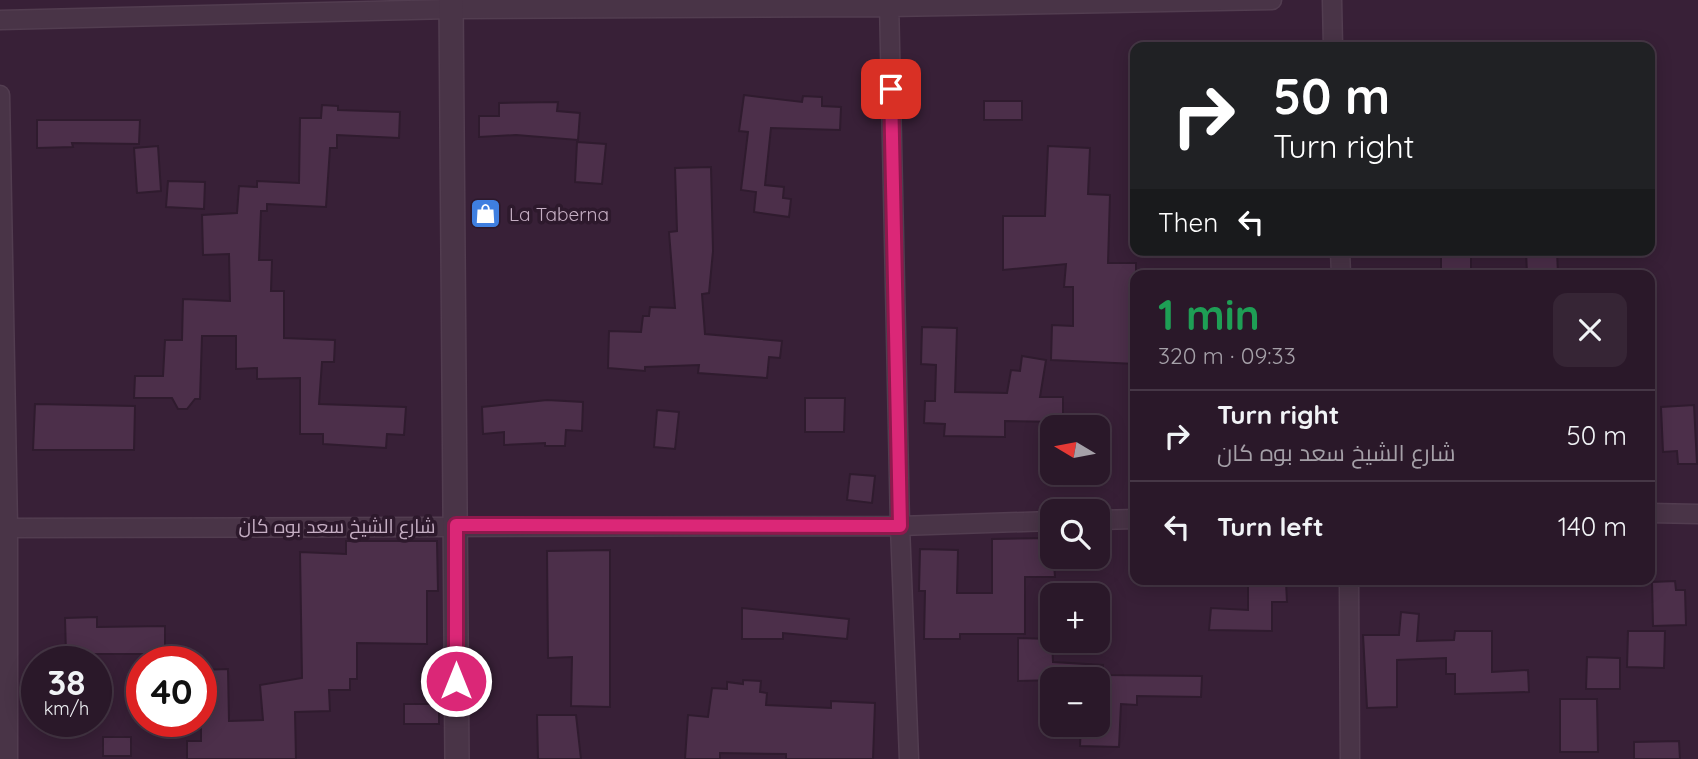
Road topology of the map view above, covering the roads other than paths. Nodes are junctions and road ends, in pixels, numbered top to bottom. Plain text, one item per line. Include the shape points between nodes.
1 (1272, 0) edge
2 (1332, 0) edge
3 (451, 4) edge
4 (889, 4) edge
5 (0, 20) edge
6 (1334, 42) edge
7 (0, 95) edge
8 (1655, 513) edge
9 (1698, 514) edge
10 (1130, 519) edge
11 (1110, 520) edge
12 (1040, 521) edge
13 (456, 525) junction
14 (900, 526) junction
15 (4, 528) edge
16 (1349, 585) edge
17 (8, 759) edge
18 (457, 759) edge
19 (909, 759) edge
20 (1350, 759) edge

1 - 4 street
2 - 6 street
3 - 4 street
3 - 5 street
3 - 13 street
4 - 14 street
7 - 15 street
8 - 9 street
10 - 11 street
12 - 14 street, شارع الشيخ سعد بوه كان
13 - 14 street, شارع الشيخ سعد بوه كان
13 - 15 street, شارع الشيخ سعد بوه كان
13 - 18 street
14 - 19 street
15 - 17 street
16 - 20 street

